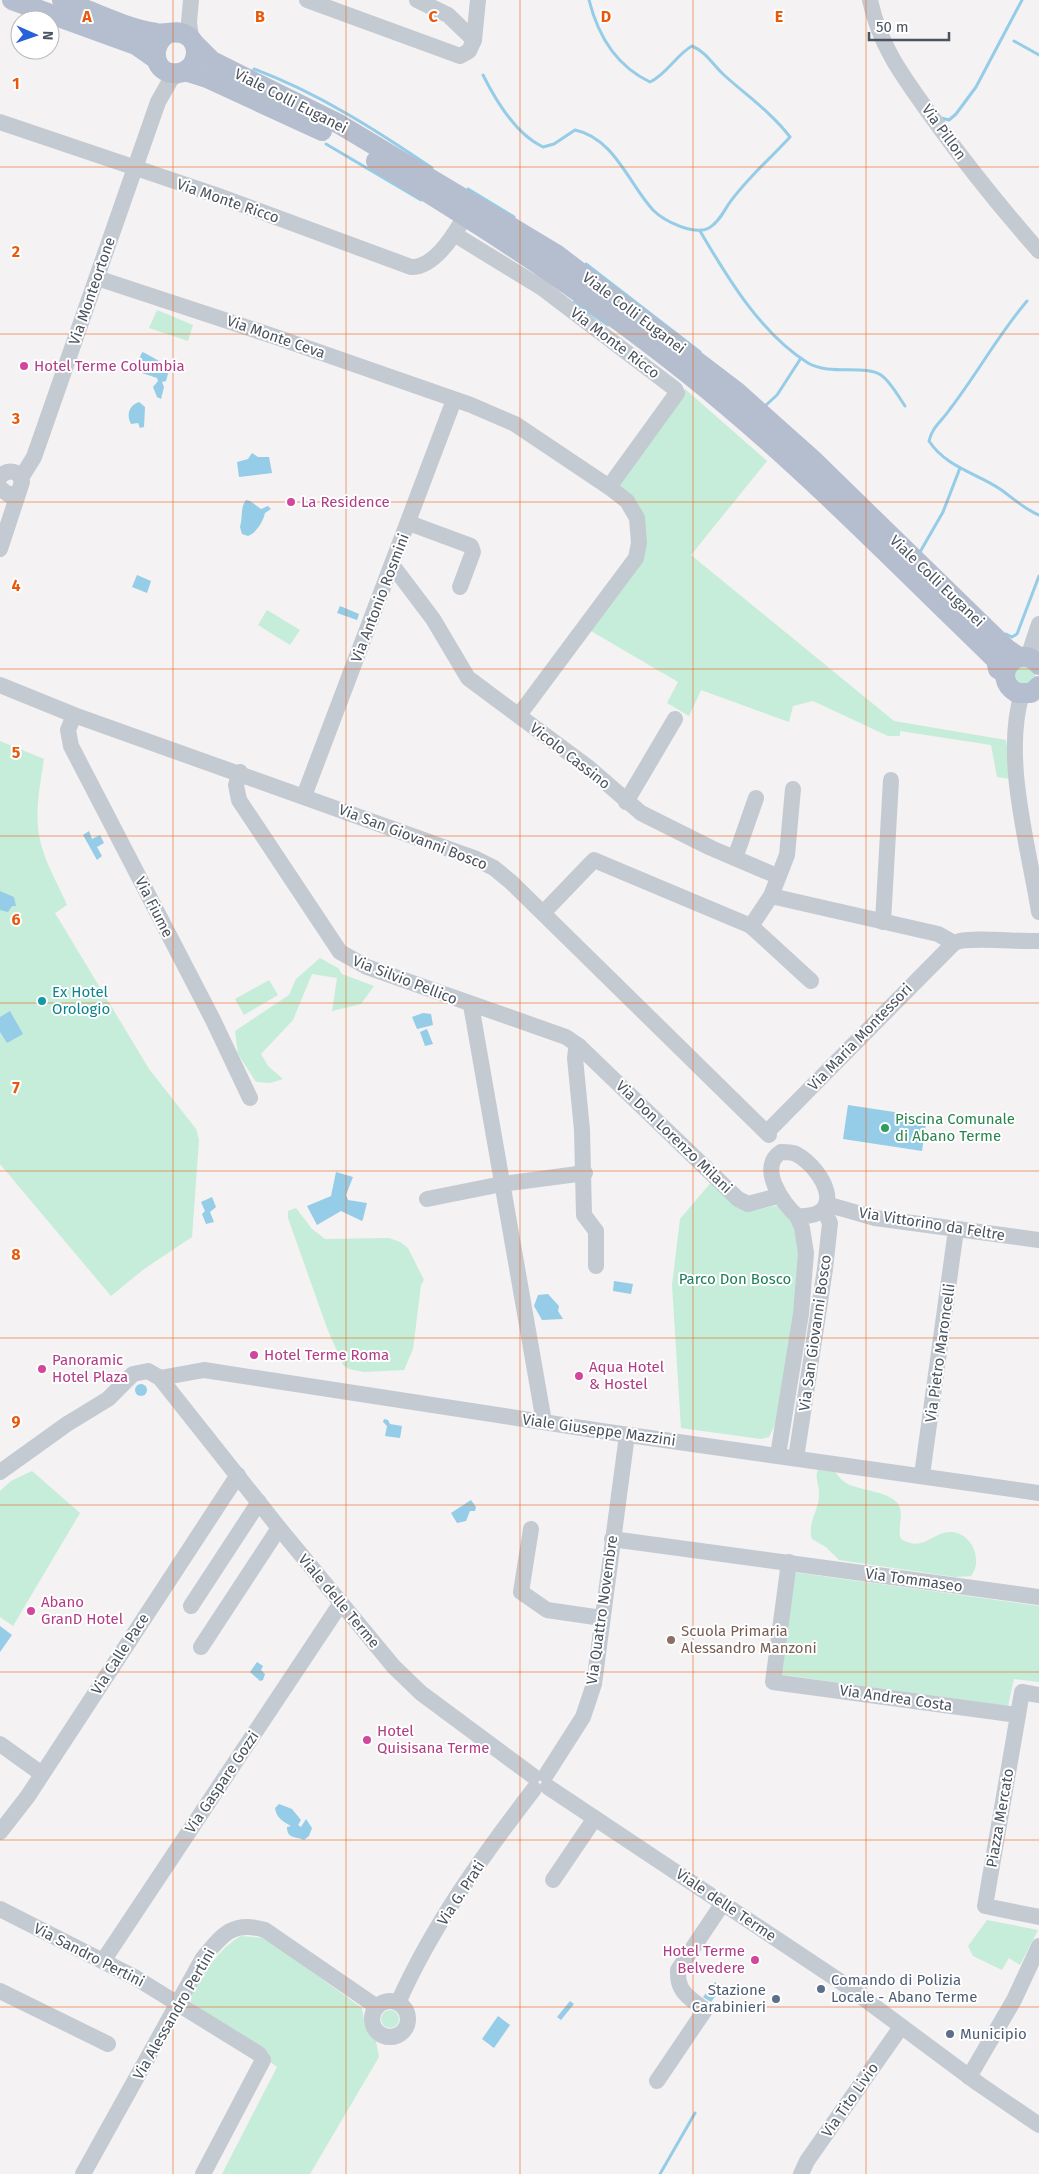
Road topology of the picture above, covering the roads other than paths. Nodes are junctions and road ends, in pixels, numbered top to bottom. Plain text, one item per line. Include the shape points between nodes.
1 (12, 0) edge
2 (62, 0) edge
3 (191, 0) edge
4 (307, 0) edge
5 (417, 0) edge
6 (478, 0) edge
7 (870, 0) edge
8 (182, 37) junction
9 (474, 40) junction
10 (158, 62) junction
11 (182, 72) junction
12 (158, 102) junction
13 (0, 122) edge
14 (133, 168) junction
15 (465, 216) junction
16 (454, 234) junction
17 (1039, 251) edge
18 (97, 278) junction
19 (454, 400) junction
20 (0, 477) edge
21 (19, 485) junction
22 (609, 486) junction
23 (0, 488) edge
24 (409, 523) junction
25 (0, 549) edge
26 (391, 568) junction
27 (460, 587) dead end
28 (1039, 624) edge
29 (1029, 660) edge
30 (1005, 673) junction
31 (0, 685) edge
32 (1032, 695) edge
33 (74, 715) junction
34 (519, 715) junction
35 (675, 719) dead end
36 (240, 772) junction
37 (891, 780) dead end
38 (793, 789) dead end
39 (304, 796) junction
40 (756, 798) dead end
41 (626, 802) junction
42 (735, 858) junction
43 (778, 876) junction
44 (771, 896) junction
45 (1039, 912) edge
46 (543, 913) junction
47 (883, 922) junction
48 (751, 926) junction
49 (1039, 940) edge
50 (954, 943) junction
51 (811, 981) dead end
52 (471, 1005) junction
53 (579, 1046) junction
54 (250, 1098) dead end
55 (768, 1134) junction
56 (795, 1153) junction
57 (772, 1167) junction
58 (585, 1173) junction
59 (502, 1184) junction
60 (778, 1196) junction
61 (427, 1199) dead end
62 (825, 1207) junction
63 (797, 1216) junction
64 (956, 1230) junction
65 (1039, 1240) edge
66 (596, 1266) dead end
67 (160, 1378) junction
68 (544, 1422) junction
69 (626, 1435) junction
70 (778, 1455) junction
71 (796, 1458) junction
72 (0, 1472) edge
73 (238, 1474) junction
74 (922, 1475) junction
75 (1039, 1493) edge
76 (259, 1502) junction
77 (279, 1528) junction
78 (531, 1529) dead end
79 (612, 1539) junction
80 (789, 1562) junction
81 (1039, 1597) edge
82 (342, 1603) junction
83 (191, 1606) dead end
84 (602, 1618) junction
85 (201, 1647) dead end
86 (1039, 1695) edge
87 (1018, 1715) junction
88 (0, 1744) edge
89 (42, 1774) junction
90 (540, 1782) junction
91 (595, 1818) junction
92 (0, 1832) edge
93 (552, 1880) dead end
94 (723, 1903) junction
95 (0, 1909) edge
96 (1039, 1917) edge
97 (1039, 1946) edge
98 (103, 1961) junction
99 (0, 1991) edge
100 (177, 2003) junction
101 (398, 2003) junction
102 (377, 2007) junction
103 (901, 2027) junction
104 (108, 2044) dead end
105 (969, 2077) junction
106 (657, 2081) dead end
107 (1039, 2125) edge
108 (84, 2174) edge
109 (203, 2174) edge
110 (801, 2174) edge

1 - 10 main road, Viale Colli Euganei via 136,45
2 - 8 main road via 142,30
3 - 8 street via 189,22
4 - 9 street via 460,56 469,52
5 - 9 street via 448,15
6 - 9 street
7 - 17 street, Via Pillon via 876,25 899,70 951,144
8 - 10 main road via 158,41 155,53
8 - 11 main road via 195,60
8 - 29 main road, Viale Colli Euganei via 212,61 339,124 556,254 737,392 1007,649
10 - 11 main road, Viale Colli Euganei via 168,72
10 - 12 street via 161,79
11 - 12 street via 170,80
11 - 15 main road, Viale Colli Euganei via 207,78 333,136
12 - 14 street, Via Monteortone
13 - 14 street, Via Monte Ricco
14 - 16 street, Via Monte Ricco via 411,267 419,267 430,260
14 - 18 street, Via Monteortone
15 - 16 street, Via Monte Ricco
15 - 30 main road, Viale Colli Euganei via 628,328 726,405 802,472 983,647 996,660 998,669
16 - 22 street, Via Monte Ricco via 542,288 675,389 676,394
18 - 19 street, Via Monte Ceva
18 - 21 street, Via Monteortone via 34,457
19 - 22 street, Via Monte Ceva via 515,424
19 - 24 street, Via Antonio Rosmini
20 - 21 street via 11,471
21 - 23 street via 9,495
21 - 25 street, Via Monteortone
22 - 34 street, Via Monte Ceva via 627,501 637,518 639,543 636,558
24 - 26 street, Via Antonio Rosmini
24 - 27 street via 471,546 473,552
26 - 34 street, Vicolo Cassino via 396,570 433,619 468,678
26 - 39 street, Via Antonio Rosmini
28 - 29 street
29 - 30 main road via 1010,663
30 - 32 main road, Viale Colli Euganei via 1011,690
31 - 33 street, Via San Giovanni Bosco
32 - 45 street via 1016,717 1015,758
33 - 36 street, Via San Giovanni Bosco
33 - 54 street, Via Fiume via 68,730 71,746
34 - 41 street, Vicolo Cassino via 589,768
35 - 41 street
36 - 39 street, Via San Giovanni Bosco
36 - 52 street, Via Silvio Pellico via 236,785 239,800 340,952 367,967
37 - 47 street
38 - 43 street via 787,855
39 - 46 street, Via San Giovanni Bosco via 474,858 494,868
40 - 42 street
41 - 42 street, Vicolo Cassino via 656,822
42 - 43 street, Vicolo Cassino
43 - 44 street
44 - 47 street
44 - 48 street
46 - 48 street via 594,860
46 - 55 street, Via San Giovanni Bosco
47 - 50 street via 938,934
48 - 51 street
49 - 50 street via 966,939
50 - 55 street, Via Maria Montessori
52 - 53 street, Via Don Lorenzo Milani via 547,1029
52 - 59 street, Via Silvio Pellico
53 - 58 street via 575,1058
53 - 60 street, Via Don Lorenzo Milani via 738,1198 748,1204
55 - 56 street, Via San Giovanni Bosco
55 - 57 street
56 - 57 street via 776,1155
56 - 62 street, Via San Giovanni Bosco via 817,1172 825,1184
57 - 60 street
58 - 59 street
58 - 66 street via 584,1215 596,1231
59 - 61 street
59 - 68 street, Via Silvio Pellico
60 - 63 street, Via San Giovanni Bosco
62 - 63 street via 812,1217
62 - 64 street, Via Vittorino da Feltre
62 - 71 street, Via San Giovanni Bosco via 830,1223 825,1270
63 - 70 street, Via San Giovanni Bosco via 806,1253 801,1314
64 - 65 street, Via Vittorino da Feltre
64 - 74 street, Via Pietro Maroncelli
67 - 68 street, Viale Giuseppe Mazzini via 204,1370
67 - 72 street via 148,1371 138,1372 115,1393
67 - 73 street, Viale delle Terme
68 - 69 street, Viale Giuseppe Mazzini
69 - 70 street, Viale Giuseppe Mazzini
69 - 79 street, Via Quattro Novembre
70 - 71 street, Viale Giuseppe Mazzini
71 - 74 street, Viale Giuseppe Mazzini
73 - 76 street, Viale delle Terme
73 - 89 street, Via Calle Pace
74 - 75 street, Viale Giuseppe Mazzini
76 - 77 street, Viale delle Terme
76 - 83 street
77 - 82 street, Viale delle Terme
77 - 85 street
78 - 84 street via 521,1592 547,1610
79 - 80 street, Via Tommaseo
79 - 84 street, Via Quattro Novembre
80 - 81 street, Via Tommaseo
80 - 87 street, Via Andrea Costa via 773,1682
82 - 90 street, Viale delle Terme via 394,1667 421,1693
82 - 98 street, Via Gaspare Gozzi
84 - 90 street, Via Quattro Novembre via 594,1684 583,1716
86 - 87 street, Piazza Mercato via 1022,1692
87 - 96 street, Piazza Mercato via 985,1906
88 - 89 street
89 - 92 street, Via Calle Pace
90 - 91 street, Viale delle Terme
90 - 101 street, Via G. Prati via 462,1889 419,1960
91 - 93 street
91 - 94 street, Viale delle Terme
94 - 103 street, Viale delle Terme via 847,1986
94 - 106 street via 678,1970 678,1982 683,1992 705,2010
95 - 98 street, Via Sandro Pertini
97 - 105 street via 1014,2000
98 - 100 street, Via Sandro Pertini
99 - 104 street
100 - 102 street, Via Alessandro Pertini via 203,1958 221,1936 235,1928 253,1926 282,1940
100 - 108 street, Via Alessandro Pertini
100 - 109 street, Via Sandro Pertini via 264,2060
101 - 102 street via 383,2002
101 - 102 street via 408,2015 408,2023 404,2030 392,2037 379,2033 374,2027 373,2013
103 - 105 street, Viale delle Terme
103 - 110 street, Via Tito Livio
105 - 107 street, Viale delle Terme

